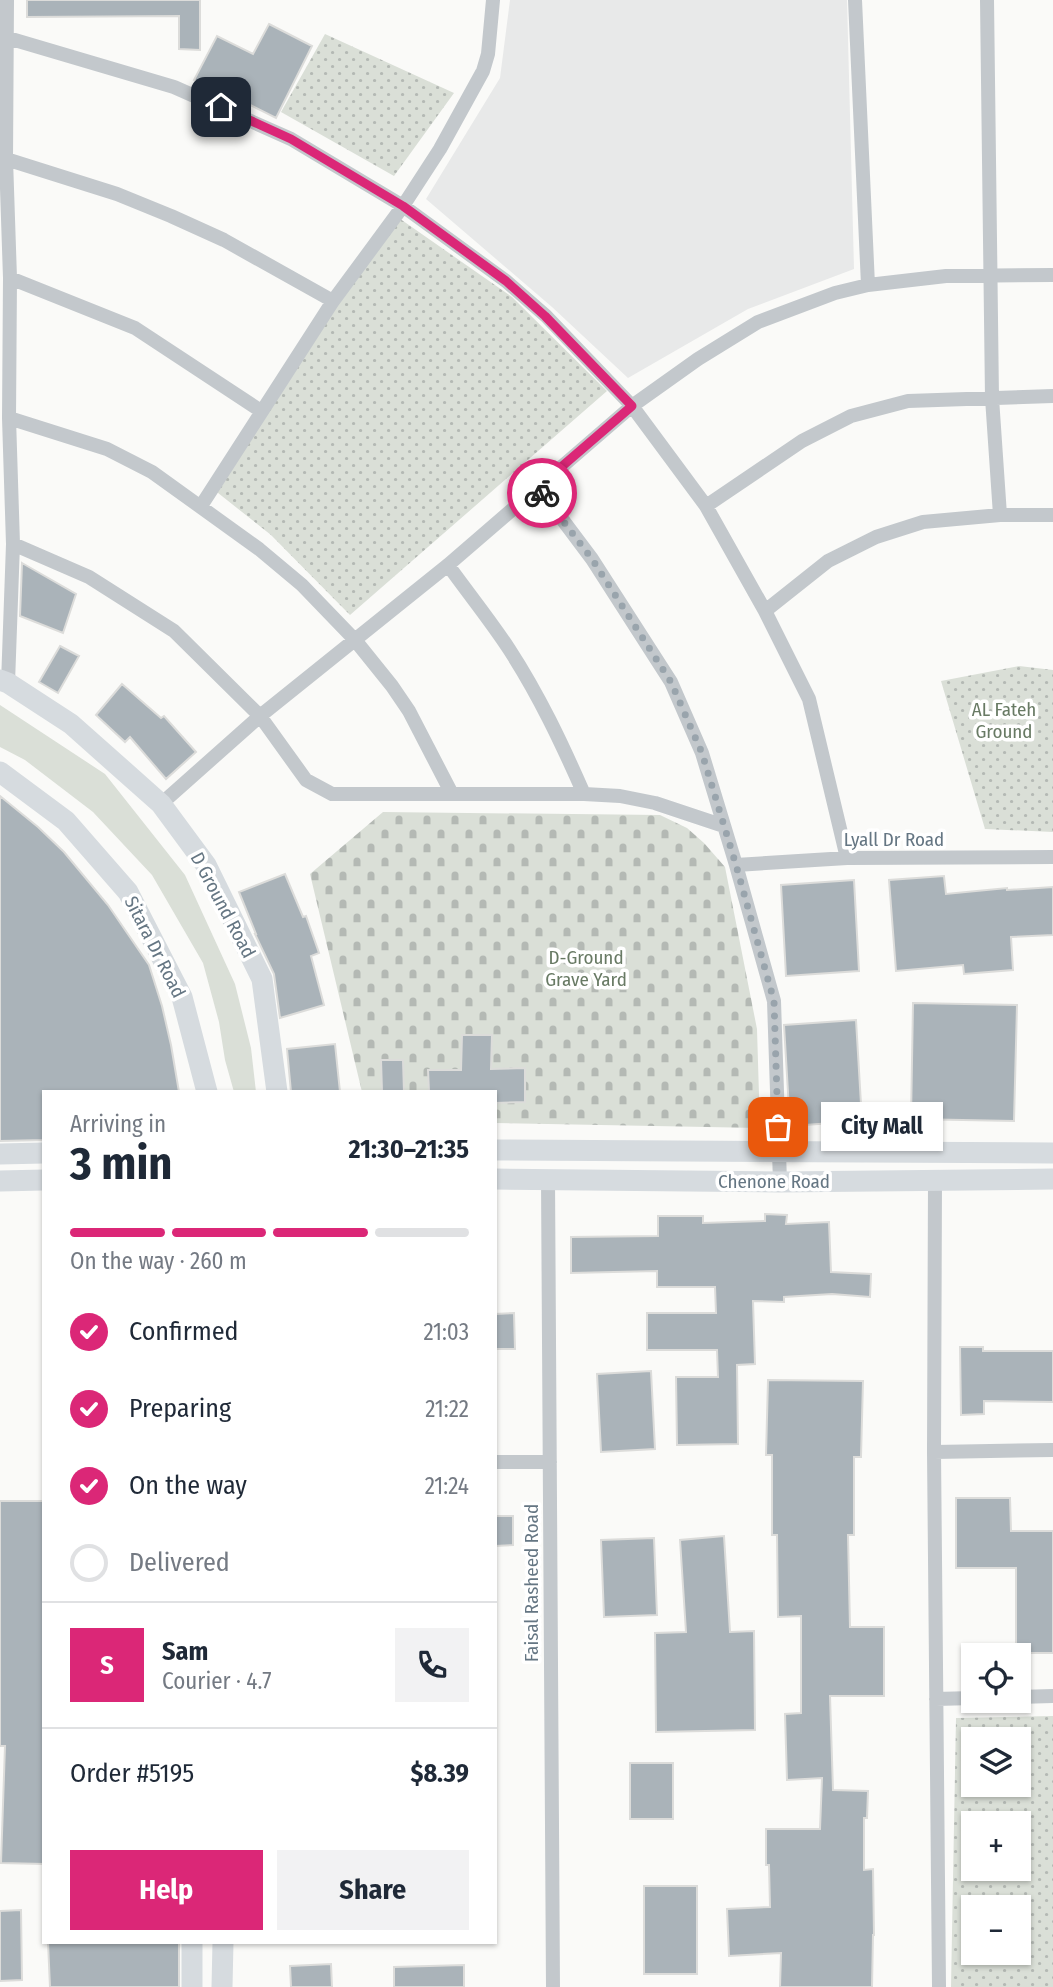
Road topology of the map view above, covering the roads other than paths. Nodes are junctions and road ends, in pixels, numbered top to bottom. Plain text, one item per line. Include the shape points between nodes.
1 (6, 0) edge
2 (493, 0) edge
3 (855, 0) edge
4 (987, 0) edge
5 (4, 38) edge
6 (6, 159) junction
7 (403, 206) junction
8 (990, 275) junction
9 (1053, 275) edge
10 (10, 278) junction
11 (868, 285) junction
12 (333, 301) junction
13 (1053, 396) edge
14 (992, 398) junction
15 (632, 406) junction
16 (261, 411) junction
17 (9, 418) junction
18 (538, 487) junction
19 (201, 506) junction
20 (706, 506) junction
21 (1000, 515) junction
22 (1053, 515) edge
23 (13, 544) junction
24 (448, 565) junction
25 (765, 611) junction
26 (355, 640) junction
27 (4, 682) edge
28 (260, 716) junction
29 (0, 772) edge
30 (452, 794) junction
31 (584, 794) junction
32 (161, 804) junction
33 (724, 826) junction
34 (1053, 857) edge
35 (847, 858) junction
36 (736, 865) junction
37 (209, 1087) edge
38 (277, 1090) edge
39 (497, 1150) edge
40 (779, 1152) junction
41 (42, 1153) edge
42 (1053, 1153) edge
43 (0, 1154) edge
44 (497, 1179) edge
45 (548, 1179) junction
46 (1053, 1179) edge
47 (42, 1180) edge
48 (0, 1181) edge
49 (934, 1181) junction
50 (780, 1182) junction
51 (1053, 1450) edge
52 (934, 1451) junction
53 (497, 1462) edge
54 (550, 1462) junction
55 (1053, 1696) edge
56 (1031, 1697) edge
57 (961, 1698) edge
58 (936, 1699) junction
59 (192, 1944) edge
60 (223, 1944) edge
61 (192, 1987) edge
62 (222, 1987) edge
63 (553, 1987) edge
64 (939, 1987) edge

1 - 5 street
2 - 7 street via 483,71
3 - 11 street
4 - 8 street
5 - 6 street
5 - 7 street via 174,87 291,139
6 - 10 street
6 - 12 street via 171,216
7 - 12 street
7 - 15 street via 506,281
8 - 9 street
8 - 11 street
8 - 14 street
10 - 16 street via 135,328
10 - 17 street
11 - 15 street via 758,322
12 - 16 street
13 - 14 street
14 - 20 street via 908,401 850,416 802,441
14 - 21 street
15 - 18 street
15 - 20 street
16 - 19 street
17 - 19 street via 107,449 152,472
17 - 23 street
18 - 24 street
18 - 33 street via 592,559 671,682 702,753
19 - 26 street via 302,584
20 - 25 street
21 - 22 street
21 - 25 street via 923,522 876,537 828,561
23 - 27 street
23 - 28 street via 89,577 174,631
24 - 26 street
24 - 31 street via 536,694
25 - 35 street via 809,699
26 - 28 street
26 - 30 street via 409,712
27 - 32 street, D Ground Road via 71,723
28 - 30 street via 306,780 332,794
28 - 32 street
29 - 37 street, Sitara Dr Road via 66,821 128,892 182,998
30 - 31 street
31 - 33 street via 655,803
32 - 38 street, D Ground Road via 206,865 262,979
33 - 36 street
34 - 35 street, Lyall Dr Road
35 - 36 street, Lyall Dr Road
36 - 40 street via 774,1001
39 - 40 street, Chenone Road
40 - 42 street, Chenone Road
40 - 50 street
41 - 43 street
44 - 45 street, Chenone Road
45 - 50 street, Chenone Road
45 - 54 street, Faisal Rasheed Road
46 - 49 street, Chenone Road
47 - 48 street
49 - 50 street, Chenone Road
49 - 52 street
51 - 52 street
52 - 58 street
53 - 54 street
54 - 63 street, Faisal Rasheed Road
55 - 56 street
57 - 58 street
58 - 64 street
59 - 61 street
60 - 62 street

